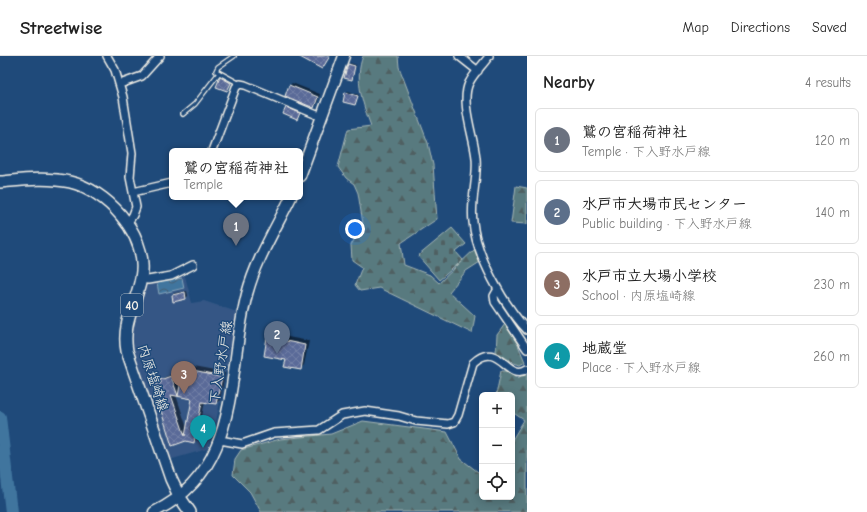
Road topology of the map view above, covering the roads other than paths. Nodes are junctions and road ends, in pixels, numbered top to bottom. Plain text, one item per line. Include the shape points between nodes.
1 (107, 56) edge
2 (160, 56) edge
3 (234, 56) edge
4 (344, 56) edge
5 (459, 56) edge
6 (489, 56) edge
7 (478, 71) junction
8 (219, 73) junction
9 (120, 84) junction
10 (240, 84) junction
11 (183, 114) dead end
12 (322, 117) junction
13 (213, 148) edge
14 (303, 168) edge
15 (0, 182) edge
16 (169, 184) edge
17 (133, 192) junction
18 (290, 200) edge
19 (126, 224) junction
20 (193, 265) dead end
21 (140, 279) junction
22 (498, 289) junction
23 (527, 330) edge
24 (527, 349) edge
25 (527, 369) edge
26 (220, 440) junction
27 (179, 496) junction
28 (154, 512) edge
29 (190, 512) edge

1 - 9 street
2 - 9 street via 142,76
3 - 8 lane via 218,67 216,71
4 - 12 main road
5 - 7 street
6 - 7 street
7 - 22 street via 469,83 466,95 476,159 473,222 486,264
8 - 10 lane
8 - 11 lane via 195,104
9 - 17 street via 132,153 130,177
10 - 12 street via 246,84
10 - 13 street via 236,87
12 - 14 main road
15 - 19 main road, 内原塩崎線 / 40 via 51,179 72,182 102,198
16 - 17 street
17 - 19 street via 136,207
18 - 26 main road, 下入野水戸線 via 263,253 247,293
19 - 21 main road, 内原塩崎線 / 40 via 135,237 140,252
20 - 21 street via 170,276
21 - 27 main road, 内原塩崎線 / 40 via 128,318 126,341 131,363
22 - 23 street
22 - 24 street via 494,296 495,302
25 - 26 street via 522,372 512,370 492,355 478,358 474,363 458,415 454,422 448,424 365,411 342,415 319,430 274,433 242,444
26 - 27 main road, 下入野水戸線 via 207,467
27 - 28 main road, 下入野水戸線
27 - 29 main road, 内原塩崎線 / 40

